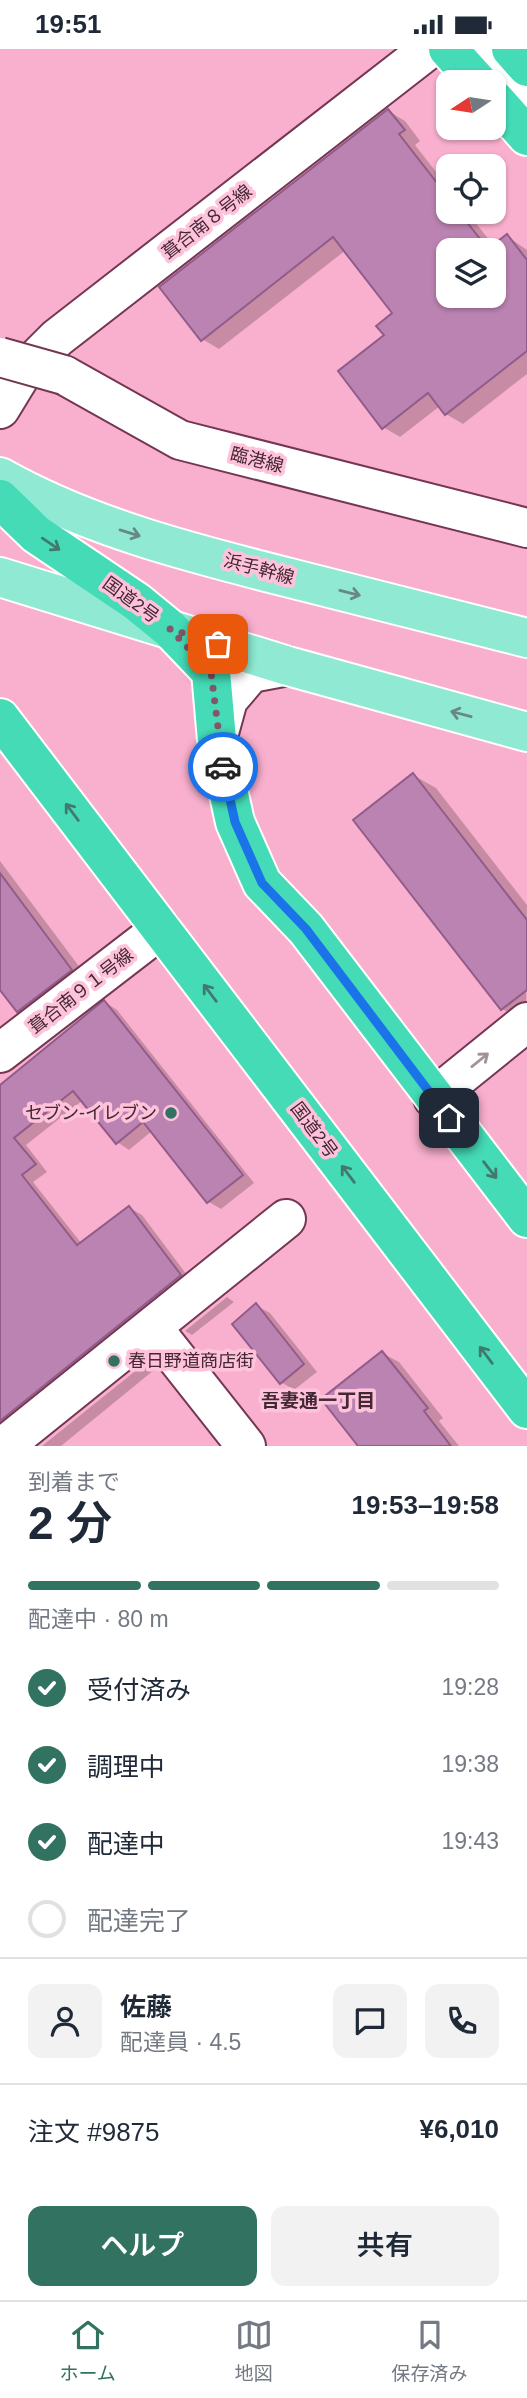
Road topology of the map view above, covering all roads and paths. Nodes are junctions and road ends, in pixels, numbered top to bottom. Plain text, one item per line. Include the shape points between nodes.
1 (429, 49) edge
2 (448, 49) edge
3 (481, 49) edge
4 (511, 49) edge
5 (527, 67) edge
6 (467, 70) edge
7 (527, 106) edge
8 (506, 113) edge
9 (527, 137) edge
10 (0, 357) edge
11 (0, 409) edge
12 (0, 477) edge
13 (0, 499) edge
14 (527, 528) edge
15 (0, 577) edge
16 (170, 629) junction
17 (527, 638) edge
18 (288, 666) junction
19 (0, 718) edge
20 (527, 732) edge
21 (217, 740) junction
22 (161, 929) junction
23 (527, 1021) edge
24 (0, 1053) edge
25 (433, 1098) junction
26 (527, 1218) edge
27 (286, 1219) dead end
28 (152, 1327) junction
29 (527, 1409) edge
30 (4, 1446) edge
31 (246, 1446) edge

1 - 11 street, 葺合南８号線 via 57,338 22,373
2 - 6 highway
3 - 7 street
4 - 5 highway
8 - 9 highway
10 - 14 street, 臨港線, bridge via 64,375 180,440
12 -> 17 main road, 浜手幹線 via 107,526
13 -> 16 highway, 国道2号 via 36,534
15 - 16 main road
16 - 18 main road
16 - 21 highway, 国道2号 via 211,672
20 -> 18 main road
18 - 21 street via 251,674 228,700
22 -> 19 highway, 国道2号
21 - 25 highway, 国道2号 via 235,822 262,883 306,929
22 - 24 street, 葺合南９１号線
29 -> 22 highway, 国道2号
25 -> 23 street
25 -> 26 highway, 国道2号
27 - 28 street
28 - 30 street
28 - 31 street

